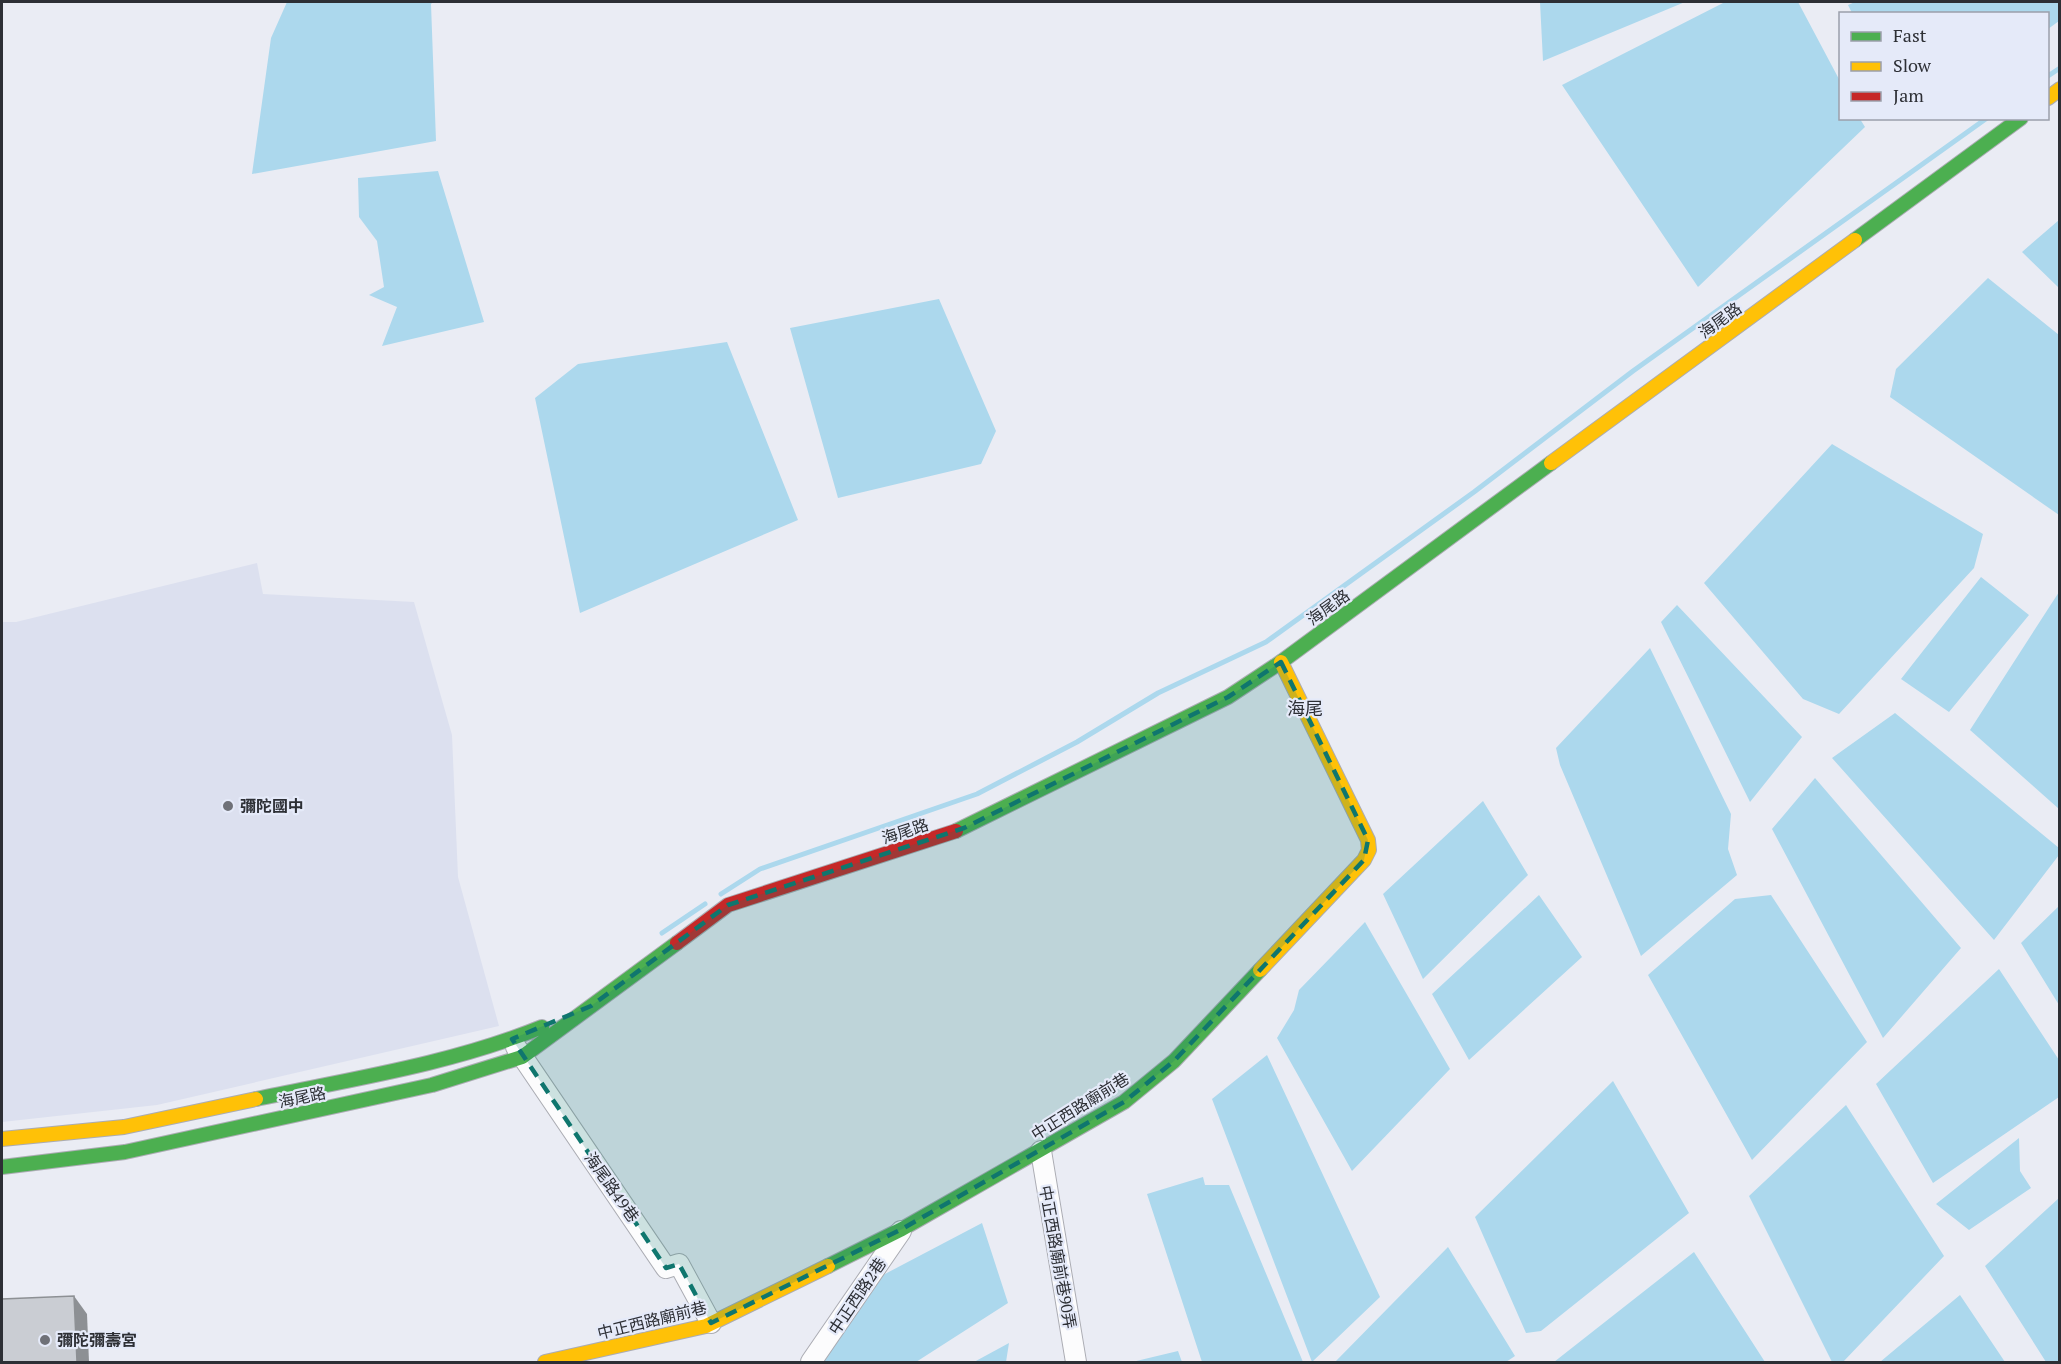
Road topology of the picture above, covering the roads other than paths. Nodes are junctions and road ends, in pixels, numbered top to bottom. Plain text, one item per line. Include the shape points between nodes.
1 (2018, 120) edge
2 (1281, 662) junction
3 (591, 1006) junction
4 (512, 1039) junction
5 (522, 1057) junction
6 (2, 1139) edge
7 (1041, 1151) junction
8 (2, 1167) edge
9 (902, 1228) junction
10 (711, 1323) junction
11 (545, 1362) edge
12 (811, 1362) edge
13 (1076, 1362) edge

1 - 2 street, 海尾路
2 - 3 street, 海尾路 via 1227,697 964,828 728,905
2 - 7 street, 中正西路廟前巷 via 1368,840 1369,850 1364,860 1174,1061 1124,1102
3 - 4 street, 海尾路
3 - 5 street, 海尾路
4 - 5 street, 海尾路49巷
4 - 6 street, 海尾路 via 432,1062 124,1127
5 - 8 street, 海尾路 via 432,1085 125,1152
5 - 10 street, 海尾路49巷 via 666,1268 679,1264
7 - 9 street, 中正西路廟前巷
7 - 13 street, 中正西路廟前巷90弄
9 - 10 street, 中正西路廟前巷
9 - 12 street, 中正西路2巷
10 - 11 street, 中正西路廟前巷

